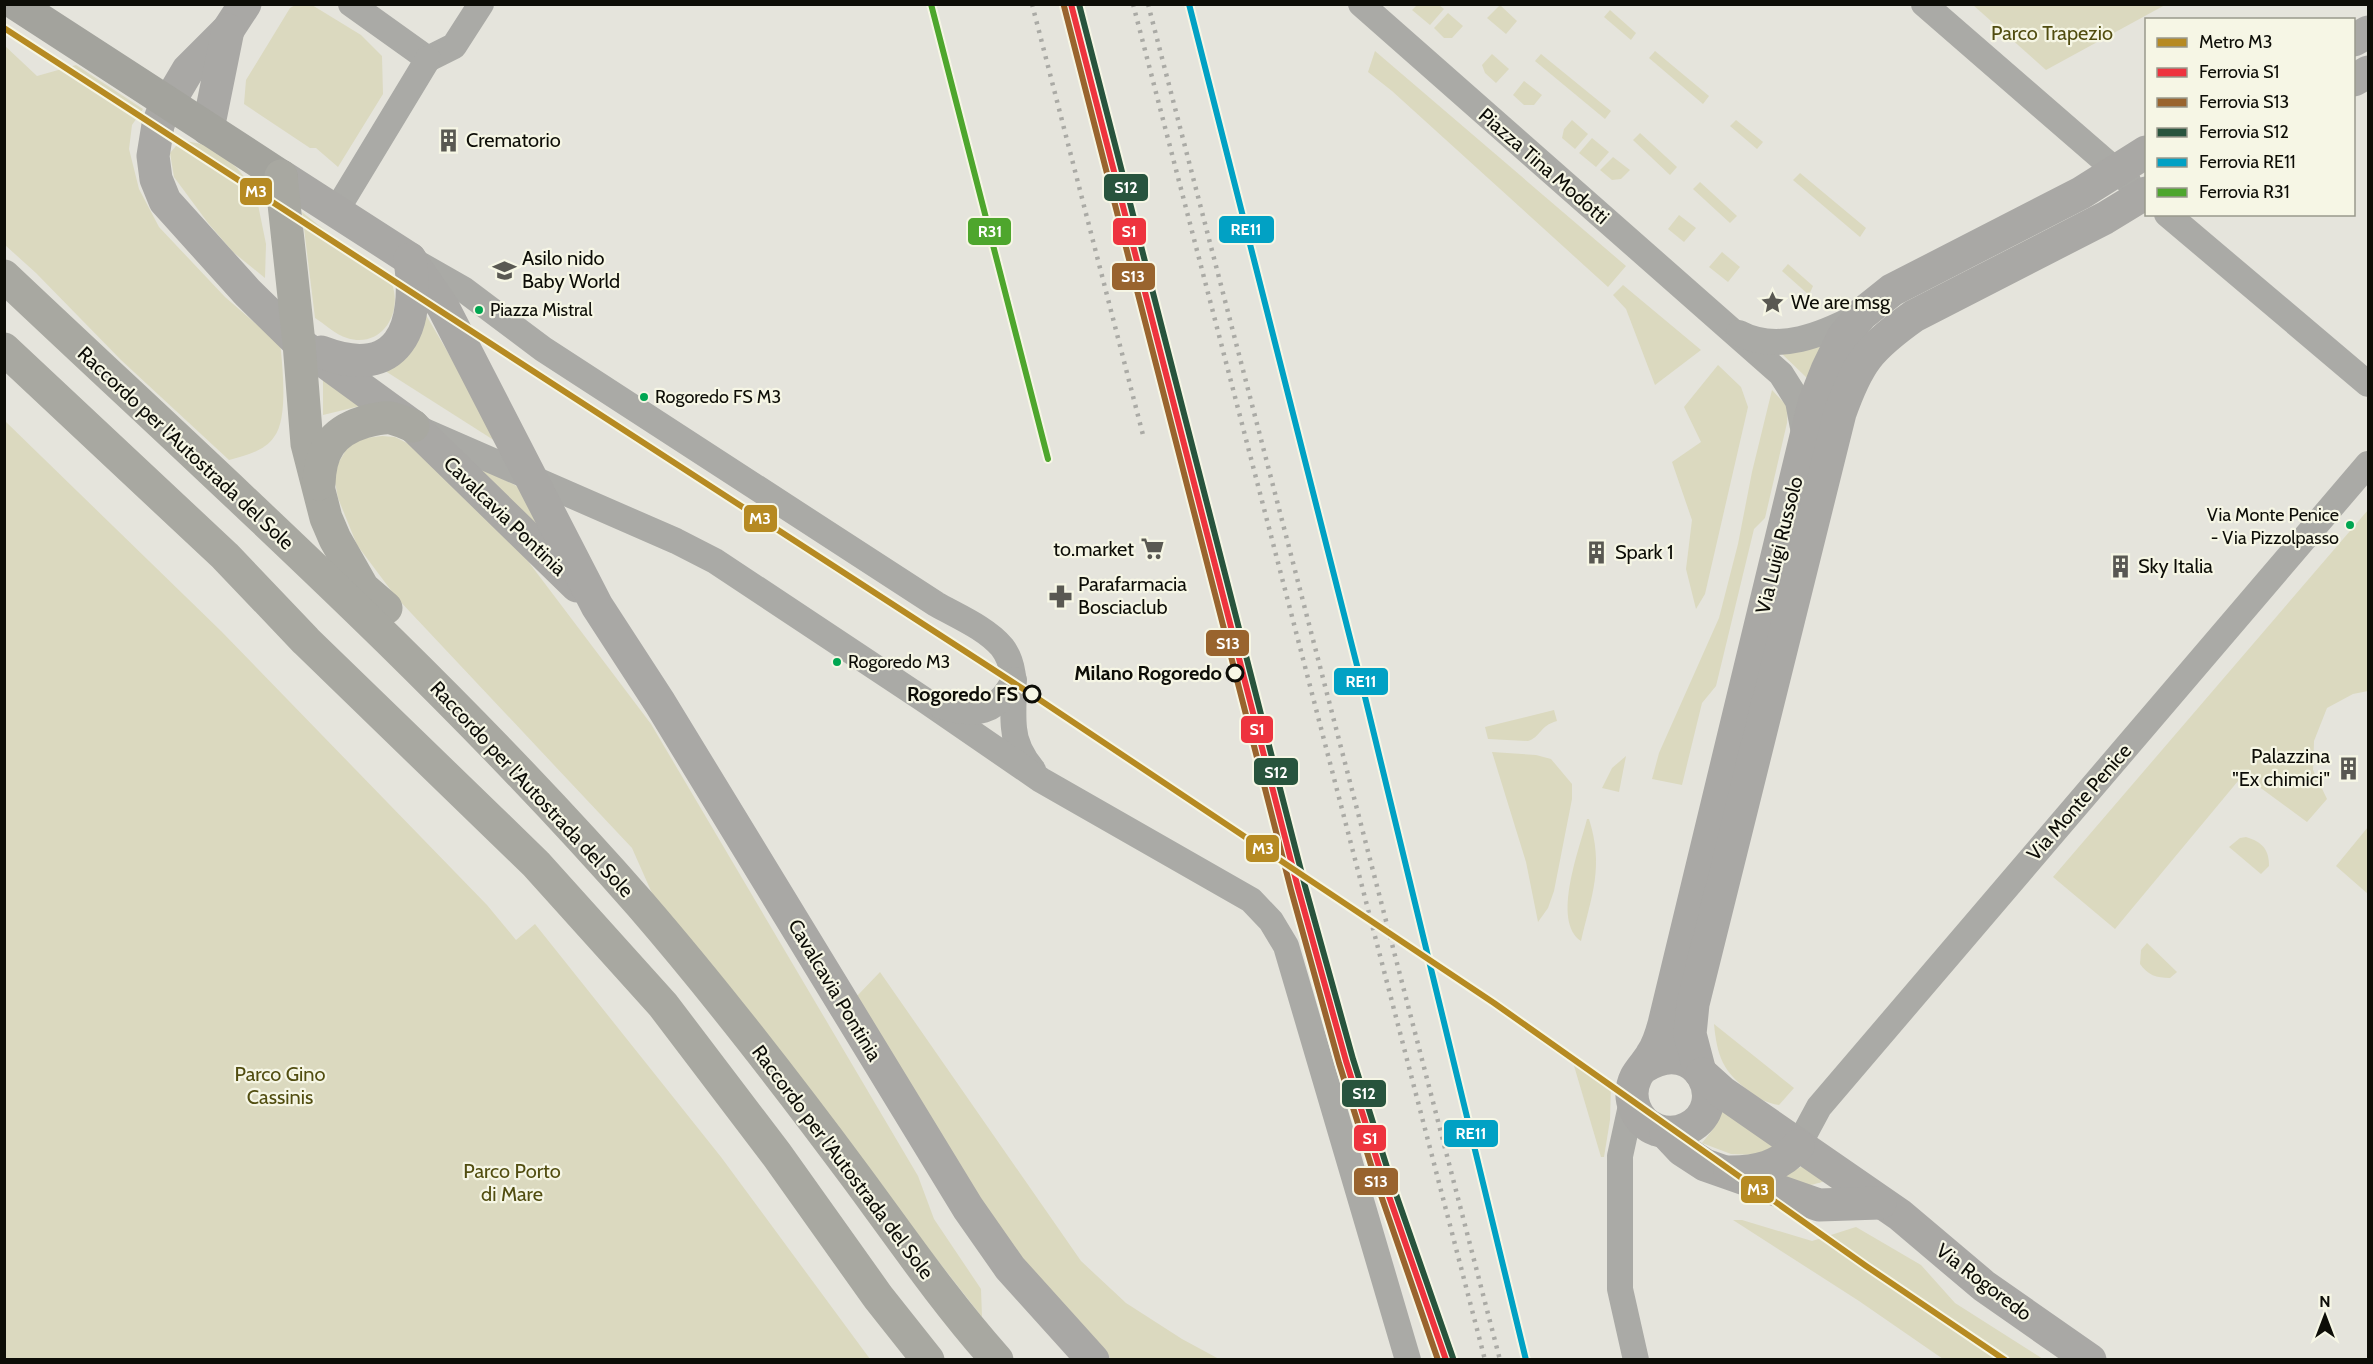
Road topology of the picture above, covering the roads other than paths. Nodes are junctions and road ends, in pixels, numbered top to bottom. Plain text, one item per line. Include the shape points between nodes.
1 (16, 4) edge
2 (351, 4) edge
3 (481, 4) edge
4 (1361, 4) edge
5 (1924, 4) edge
6 (236, 17) edge
7 (428, 59) junction
8 (168, 103) junction
9 (208, 129) junction
10 (2145, 153) edge
11 (2115, 171) junction
12 (281, 176) junction
13 (2145, 195) edge
14 (2145, 202) edge
15 (336, 211) junction
16 (2170, 216) edge
17 (410, 259) junction
18 (4, 276) edge
19 (1862, 314) junction
20 (1728, 327) junction
21 (299, 343) junction
22 (4, 349) edge
23 (2368, 384) edge
24 (413, 426) junction
25 (1805, 439) junction
26 (2368, 464) edge
27 (532, 478) junction
28 (318, 489) junction
29 (597, 606) junction
30 (1014, 680) junction
31 (926, 701) junction
32 (1041, 780) junction
33 (642, 908) junction
34 (1644, 1067) junction
35 (1701, 1073) junction
36 (1632, 1101) junction
37 (1666, 1133) junction
38 (1798, 1146) junction
39 (1719, 1172) junction
40 (1880, 1203) junction
41 (928, 1359) edge
42 (997, 1359) edge
43 (1094, 1359) edge
44 (1408, 1359) edge
45 (1636, 1359) edge
46 (2090, 1359) edge

1 - 8 main road
2 - 7 street
3 - 7 street via 454,46
4 - 20 street, Piazza Tina Modotti
5 - 11 street
6 - 8 street, Cavalcavia Pontinia via 188,70
6 - 9 street
7 - 15 street
8 - 9 main road
8 - 21 street, Cavalcavia Pontinia via 158,125 153,156 156,179 165,201
9 - 12 main road
10 - 11 street, Via Luigi Russolo
11 - 13 street
11 - 19 street, Via Luigi Russolo via 2081,193 1893,290
12 - 15 street
12 - 21 highway
14 - 35 street, Via Luigi Russolo via 2105,218 1914,316 1888,334 1856,370 1840,413 1694,1004 1690,1034
15 - 17 street
16 - 23 street
17 - 21 street via 410,315 392,351 366,361 333,356
17 - 27 street, Cavalcavia Pontinia via 445,309
17 - 30 street via 463,289 543,349 995,640 1004,649
18 - 33 highway, Raccordo per l'Autostrada del Sole via 428,678 538,791
19 - 20 street, Piazza Tina Modotti via 1824,333 1791,341 1761,340
19 - 25 street, Via Luigi Russolo via 1843,337 1827,370
20 - 25 street, Piazza Tina Modotti via 1781,374 1791,388 1801,411
21 - 24 street, Cavalcavia Pontinia
21 - 28 highway via 307,444
22 - 41 highway via 225,556 306,641 536,864 663,1005
24 - 27 street
24 - 28 highway via 390,418 370,420 339,434 320,463
24 - 29 street, Cavalcavia Pontinia
25 - 34 street, Via Luigi Russolo via 1664,1024
26 - 38 street, Via Monte Penice via 1819,1107
27 - 29 street, Cavalcavia Pontinia
27 - 31 street via 715,561
28 - 33 highway via 335,539 363,588 408,626 603,833
29 - 43 street, Cavalcavia Pontinia via 968,1208 1010,1268
30 - 31 street via 1001,701 981,712
30 - 32 street via 1014,731 1021,752
31 - 32 street
32 - 44 street via 1251,900 1279,932 1293,967
33 - 42 highway, Raccordo per l'Autostrada del Sole via 760,1051 952,1306
34 - 35 street via 1667,1056 1691,1063
34 - 36 street via 1634,1083
35 - 37 street via 1709,1095 1700,1119 1679,1132
35 - 38 street, Via Rogoredo
36 - 37 street via 1644,1123
36 - 45 street via 1620,1156 1620,1289
37 - 39 street via 1682,1150
38 - 39 street via 1769,1168
38 - 40 street, Via Rogoredo
39 - 40 street via 1819,1205
40 - 46 street, Via Rogoredo via 1900,1215 1984,1286

